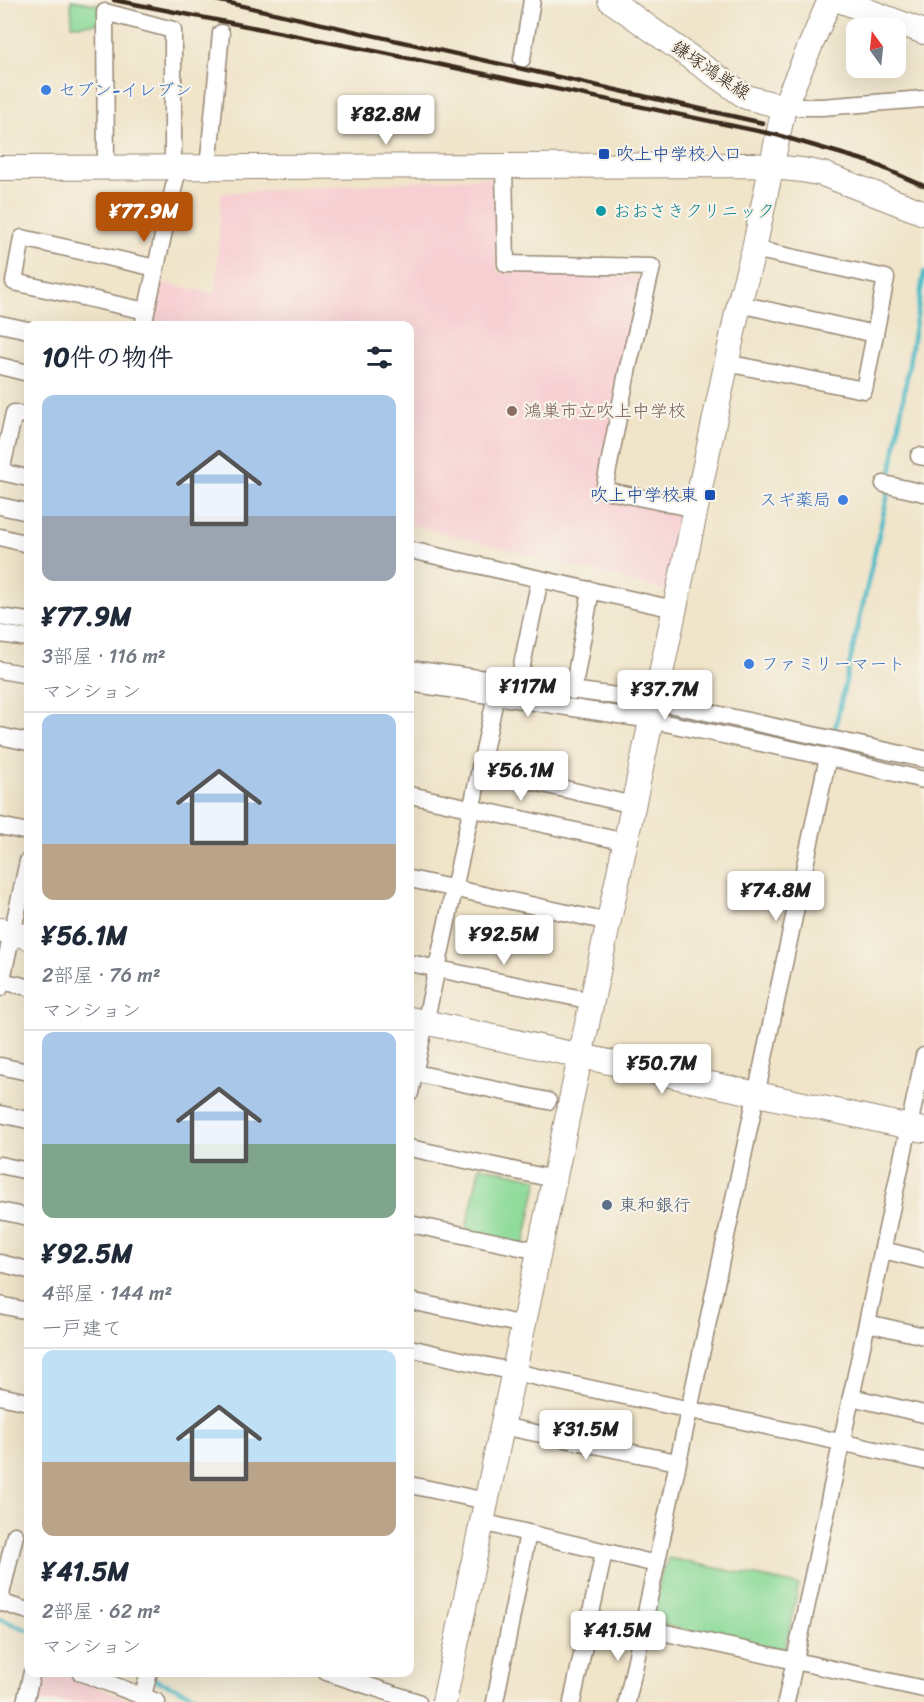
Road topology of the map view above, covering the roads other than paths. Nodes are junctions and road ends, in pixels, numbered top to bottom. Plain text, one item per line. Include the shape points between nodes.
1 (532, 0) edge
2 (610, 0) edge
3 (830, 0) edge
4 (839, 0) edge
5 (924, 32) edge
6 (221, 33) dead end
7 (522, 59) dead end
8 (924, 99) edge
9 (784, 107) junction
10 (771, 166) junction
11 (504, 167) junction
12 (0, 168) edge
13 (105, 168) junction
14 (176, 168) junction
15 (208, 168) junction
16 (924, 213) edge
17 (754, 249) junction
18 (156, 268) junction
19 (739, 304) junction
20 (144, 318) edge
21 (0, 324) edge
22 (24, 329) edge
23 (875, 334) junction
24 (726, 363) junction
25 (0, 366) edge
26 (24, 372) edge
27 (24, 415) edge
28 (24, 477) edge
29 (884, 484) dead end
30 (924, 493) edge
31 (0, 506) edge
32 (696, 509) junction
33 (24, 511) edge
34 (0, 537) edge
35 (24, 543) edge
36 (414, 551) edge
37 (540, 579) junction
38 (591, 590) junction
39 (674, 609) junction
40 (0, 617) edge
41 (24, 620) edge
42 (0, 634) edge
43 (24, 637) edge
44 (0, 670) edge
45 (414, 670) edge
46 (24, 674) edge
47 (414, 684) edge
48 (518, 684) junction
49 (573, 691) junction
50 (496, 695) junction
51 (653, 711) junction
52 (0, 736) edge
53 (24, 741) edge
54 (828, 757) junction
55 (924, 759) edge
56 (480, 769) junction
57 (924, 780) edge
58 (414, 796) edge
59 (633, 805) junction
60 (471, 808) junction
61 (0, 826) edge
62 (24, 831) edge
63 (626, 842) junction
64 (24, 880) edge
65 (414, 880) edge
66 (454, 890) junction
67 (609, 922) junction
68 (13, 933) edge
69 (414, 964) edge
70 (436, 969) junction
71 (1, 984) edge
72 (24, 987) edge
73 (592, 1001) junction
74 (417, 1020) edge
75 (414, 1051) edge
76 (580, 1055) junction
77 (0, 1066) edge
78 (923, 1066) edge
79 (24, 1071) edge
80 (414, 1072) edge
81 (757, 1094) junction
82 (548, 1101) dead end
83 (0, 1114) edge
84 (24, 1119) edge
85 (917, 1128) edge
86 (414, 1149) edge
87 (0, 1164) edge
88 (24, 1170) edge
89 (554, 1179) junction
90 (0, 1211) edge
91 (24, 1216) edge
92 (414, 1225) edge
93 (883, 1250) junction
94 (539, 1251) junction
95 (924, 1260) edge
96 (0, 1263) edge
97 (24, 1269) edge
98 (414, 1302) edge
99 (0, 1305) edge
100 (24, 1310) edge
101 (867, 1323) junction
102 (524, 1325) junction
103 (924, 1336) edge
104 (414, 1349) edge
105 (514, 1373) junction
106 (0, 1396) edge
107 (851, 1396) junction
108 (24, 1401) edge
109 (690, 1410) junction
110 (924, 1414) edge
111 (502, 1425) junction
112 (841, 1442) junction
113 (924, 1461) edge
114 (678, 1462) junction
115 (414, 1486) edge
116 (484, 1511) junction
117 (528, 1533) junction
118 (15, 1535) dead end
119 (604, 1552) junction
120 (656, 1564) junction
121 (0, 1600) edge
122 (24, 1609) edge
123 (643, 1628) junction
124 (794, 1661) junction
125 (31, 1677) edge
126 (93, 1677) edge
127 (149, 1677) edge
128 (341, 1677) edge
129 (924, 1689) edge
130 (150, 1699) edge
131 (25, 1702) edge
132 (418, 1702) edge
133 (444, 1702) edge
134 (495, 1702) edge
135 (572, 1702) edge
136 (627, 1702) edge
137 (786, 1702) edge

1 - 7 street
2 - 9 street, 鎌塚鴻巣線 via 746,98
3 - 9 street
4 - 5 street
6 - 15 street
8 - 9 street
9 - 10 street
10 - 11 street
10 - 16 street via 823,174
10 - 17 street
11 - 15 street
11 - 32 street via 506,264 652,267 604,490
12 - 13 street
13 - 14 street
13 - 14 street via 105,12 173,30
14 - 15 street
14 - 18 street
17 - 19 street
17 - 23 street via 886,278
18 - 20 street
18 - 20 street via 22,238 14,282
19 - 23 street
19 - 24 street
21 - 22 street
23 - 24 street via 864,390
24 - 32 street
25 - 26 street
27 - 28 street via 14,413 1,472
29 - 30 street
31 - 33 street
32 - 39 street
34 - 35 street
36 - 37 street
37 - 38 street
37 - 48 street
38 - 39 street
38 - 49 street
39 - 51 street
40 - 41 street
42 - 43 street
44 - 46 street
45 - 48 street
47 - 50 street
48 - 49 street
49 - 51 street
50 - 51 street
50 - 56 street
51 - 54 street
51 - 55 street
51 - 59 street
52 - 53 street
54 - 57 street
54 - 81 street
56 - 59 street
56 - 60 street
58 - 60 street
59 - 63 street
60 - 63 street
60 - 66 street
61 - 62 street
63 - 67 street
64 - 68 street
65 - 66 street
66 - 67 street
66 - 70 street
67 - 73 street
68 - 71 street
69 - 70 street
70 - 73 street
70 - 74 street
71 - 72 street
73 - 76 street
74 - 75 street
74 - 76 street
76 - 81 street
76 - 89 street
77 - 79 street
78 - 85 street
80 - 82 street
81 - 85 street
81 - 109 street
83 - 84 street
85 - 93 street
86 - 89 street
87 - 88 street
89 - 94 street
90 - 91 street
92 - 94 street
93 - 95 street
93 - 101 street
94 - 102 street
96 - 97 street
98 - 102 street
99 - 100 street
101 - 103 street
101 - 107 street
102 - 105 street
104 - 105 street
105 - 109 street
105 - 111 street
106 - 108 street
107 - 110 street
107 - 112 street
109 - 112 street
109 - 114 street
111 - 114 street
111 - 116 street
112 - 113 street
112 - 124 street
114 - 120 street
115 - 116 street
116 - 117 street
116 - 133 street
117 - 119 street
117 - 134 street
118 - 121 street
119 - 120 street
119 - 135 street
120 - 123 street
121 - 122 street
123 - 124 street
123 - 136 street
124 - 129 street
124 - 137 street
125 - 131 street
126 - 130 street
127 - 130 street
128 - 132 street

